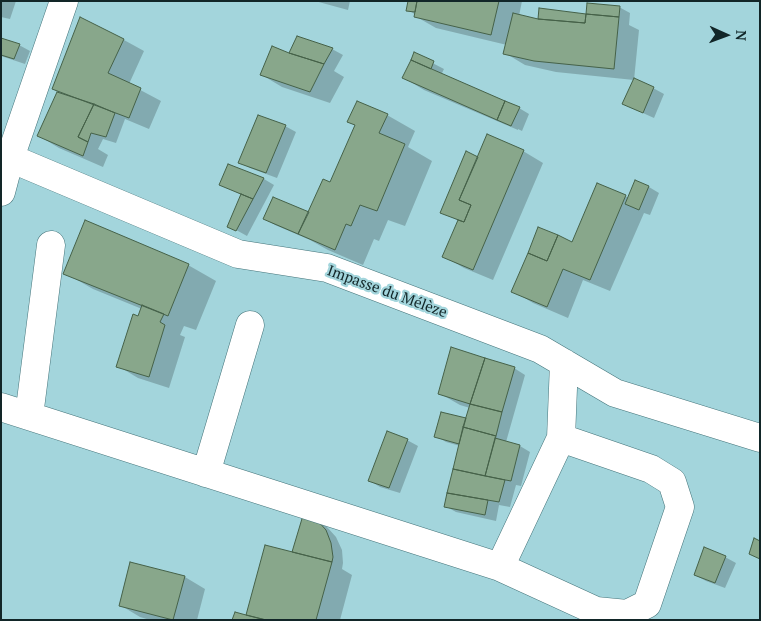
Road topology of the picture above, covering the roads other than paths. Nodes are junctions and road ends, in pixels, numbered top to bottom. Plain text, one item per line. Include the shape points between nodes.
1 (64, 1) edge
2 (10, 158) junction
3 (1, 192) edge
4 (51, 245) dead end
5 (250, 325) dead end
6 (564, 363) junction
7 (1, 407) edge
8 (29, 416) junction
9 (561, 438) junction
10 (760, 438) edge
11 (206, 473) junction
12 (500, 567) junction

1 - 2 street
2 - 3 street
2 - 6 street, Impasse du Mélèze via 238,254 326,268 540,349
4 - 8 street
5 - 11 street
6 - 9 street
6 - 10 street, Impasse du Mélèze via 615,393
7 - 8 street
8 - 11 street
9 - 12 street
9 - 12 street via 650,469 672,482 680,507 647,604 627,614 596,611
11 - 12 street

